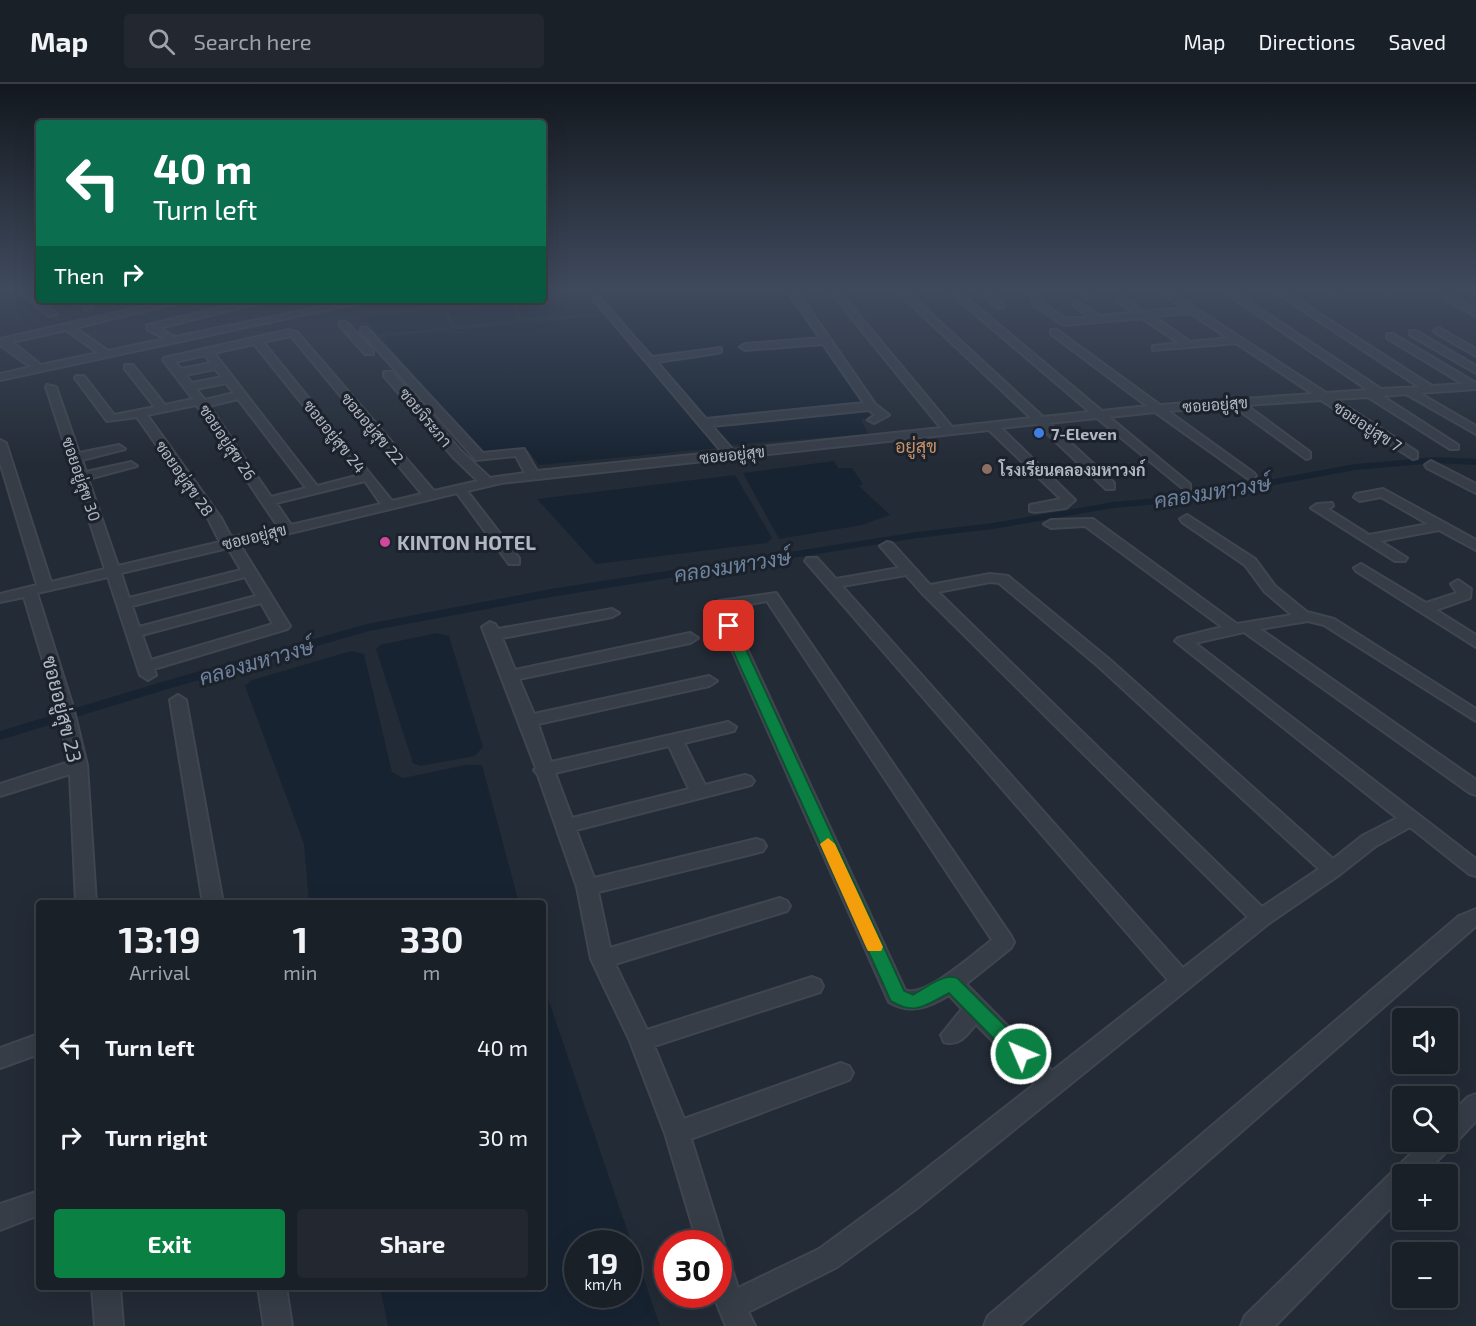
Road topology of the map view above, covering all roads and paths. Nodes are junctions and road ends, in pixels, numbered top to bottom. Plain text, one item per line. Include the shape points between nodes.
1 (10, 348) edge
2 (97, 348) edge
3 (141, 348) edge
4 (222, 348) edge
5 (263, 348) edge
6 (306, 348) edge
7 (365, 348) edge
8 (380, 348) edge
9 (640, 348) edge
10 (830, 348) edge
11 (881, 348) edge
12 (963, 348) edge
13 (1019, 348) edge
14 (1075, 348) edge
15 (1250, 348) edge
16 (1309, 348) edge
17 (1366, 348) edge
18 (1410, 348) edge
19 (1438, 348) edge
20 (717, 350) dead end
21 (207, 351) junction
22 (107, 355) junction
23 (650, 360) junction
24 (218, 365) junction
25 (129, 367) dead end
26 (39, 369) junction
27 (1476, 370) edge
28 (177, 373) junction
29 (0, 377) edge
30 (80, 378) dead end
31 (229, 379) junction
32 (1475, 386) edge
33 (51, 387) dead end
34 (188, 387) junction
35 (1430, 389) junction
36 (1408, 391) junction
37 (1374, 393) junction
38 (241, 395) junction
39 (1323, 397) junction
40 (201, 402) junction
41 (1236, 403) junction
42 (872, 406) junction
43 (1156, 408) junction
44 (162, 409) junction
45 (141, 414) junction
46 (1097, 414) junction
47 (1043, 421) junction
48 (704, 423) junction
49 (992, 426) junction
50 (949, 431) junction
51 (1476, 431) edge
52 (891, 436) junction
53 (0, 443) edge
54 (1454, 447) dead end
55 (119, 449) dead end
56 (730, 454) junction
57 (1306, 455) dead end
58 (1413, 456) dead end
59 (74, 458) junction
60 (1431, 465) dead end
61 (131, 466) dead end
62 (533, 476) junction
63 (1250, 476) dead end
64 (81, 477) junction
65 (369, 477) junction
66 (486, 482) junction
67 (1110, 486) dead end
68 (1186, 487) dead end
69 (459, 488) junction
70 (1476, 489) edge
71 (314, 490) junction
72 (430, 495) junction
73 (1360, 497) dead end
74 (269, 501) junction
75 (388, 505) junction
76 (1327, 506) dead end
77 (1035, 508) dead end
78 (1187, 519) dead end
79 (1051, 524) dead end
80 (1441, 526) junction
81 (286, 528) junction
82 (1367, 539) junction
83 (229, 542) junction
84 (887, 546) dead end
85 (1476, 546) edge
86 (1400, 558) dead end
87 (514, 561) dead end
88 (812, 561) dead end
89 (1361, 568) dead end
90 (909, 570) junction
91 (111, 571) junction
92 (248, 572) junction
93 (832, 584) junction
94 (1458, 584) dead end
95 (45, 586) junction
96 (29, 590) junction
97 (927, 590) junction
98 (0, 598) edge
99 (264, 598) junction
100 (125, 603) junction
101 (1424, 609) junction
102 (612, 613) dead end
103 (1304, 616) junction
104 (1241, 628) junction
105 (1476, 628) edge
106 (1459, 631) junction
107 (134, 633) junction
108 (690, 638) dead end
109 (1476, 642) edge
110 (147, 670) joint
111 (510, 676) junction
112 (709, 681) dead end
113 (178, 700) dead end
114 (1476, 716) edge
115 (528, 721) junction
116 (728, 728) dead end
117 (674, 739) junction
118 (78, 765) junction
119 (543, 770) junction
120 (745, 781) dead end
121 (1476, 789) edge
122 (0, 790) edge
123 (699, 792) junction
124 (1410, 819) junction
125 (566, 826) junction
126 (756, 846) dead end
127 (1476, 869) edge
128 (1332, 870) junction
129 (587, 886) junction
130 (86, 900) edge
131 (212, 900) edge
132 (780, 906) dead end
133 (1261, 918) junction
134 (1472, 919) edge
135 (602, 959) junction
136 (1182, 981) junction
137 (951, 983) junction
138 (812, 986) dead end
139 (976, 1009) junction
140 (952, 1035) dead end
141 (641, 1041) junction
142 (36, 1045) edge
143 (0, 1058) edge
144 (841, 1073) dead end
145 (1050, 1084) junction
146 (1476, 1105) edge
147 (1458, 1123) edge
148 (677, 1133) junction
149 (1430, 1152) edge
150 (1417, 1164) edge
151 (1392, 1189) edge
152 (36, 1204) edge
153 (0, 1217) edge
154 (707, 1230) edge
155 (106, 1290) edge
156 (272, 1290) edge
157 (736, 1316) edge
158 (109, 1326) edge
159 (278, 1326) edge
160 (998, 1326) edge
161 (1255, 1326) edge

1 - 26 street
2 - 22 street
3 - 22 street
4 - 21 street
5 - 65 street, ซอยอยู่สุข 24
6 - 72 street, ซอยอยู่สุข 22
7 - 66 street, ซอยจิระภา
8 - 62 street via 480,457 520,452
9 - 23 street
10 - 42 street
11 - 50 street
12 - 47 street
13 - 46 street
14 - 43 street
15 - 39 street, ซอยอยู่สุข 7
16 - 37 street
17 - 35 street
18 - 32 street
19 - 27 street
20 - 23 street
21 - 24 street
21 - 28 street, ซอยอยู่สุข 26 via 168,360
22 - 26 street
23 - 48 street
24 - 28 street
24 - 31 street
25 - 44 street
26 - 29 street
28 - 34 street, ซอยอยู่สุข 26
30 - 45 street via 111,419
31 - 34 street
31 - 38 street
32 - 35 street, ซอยอยู่สุข
33 - 59 street, ซอยอยู่สุข 30
34 - 40 street, ซอยอยู่สุข 26
35 - 36 street, ซอยอยู่สุข
36 - 37 street, ซอยอยู่สุข
36 - 51 street
37 - 39 street, ซอยอยู่สุข
37 - 54 street
38 - 40 street
38 - 71 street
39 - 41 street, ซอยอยู่สุข
39 - 58 street, ซอยอยู่สุข 7
40 - 44 street
40 - 74 street, ซอยอยู่สุข 26
41 - 43 street, ซอยอยู่สุข
41 - 57 street
42 - 48 street
42 - 52 street via 883,416 876,423
43 - 46 street, ซอยอยู่สุข
43 - 63 street
44 - 45 street
45 - 83 street, ซอยอยู่สุข 28
46 - 47 street, ซอยอยู่สุข
46 - 68 street
47 - 49 street, ซอยอยู่สุข
47 - 67 street
48 - 56 street
49 - 50 street, ซอยอยู่สุข
49 - 77 street via 1069,500 1061,505
50 - 52 street, ซอยอยู่สุข
52 - 56 street, ซอยอยู่สุข
53 - 95 street
55 - 59 street
56 - 62 street, ซอยอยู่สุข
59 - 64 street, ซอยอยู่สุข 30
60 - 70 street
61 - 64 street
62 - 66 street, ซอยอยู่สุข
64 - 91 street, ซอยอยู่สุข 30 via 107,548
65 - 71 street
65 - 75 street, ซอยอยู่สุข 24
66 - 69 street, ซอยอยู่สุข
69 - 72 street, ซอยอยู่สุข
69 - 87 street
71 - 74 street
72 - 75 street, ซอยอยู่สุข
73 - 80 street via 1383,494
74 - 81 street, ซอยอยู่สุข 26
75 - 81 street, ซอยอยู่สุข
76 - 82 street via 1317,508
78 - 103 street via 1250,562 1270,589
79 - 104 street via 1088,522
80 - 82 street
80 - 85 street
81 - 83 street, ซอยอยู่สุข
82 - 86 street
83 - 91 street, ซอยอยู่สุข
83 - 92 street, ซอยอยู่สุข 28
84 - 90 street
88 - 93 street
89 - 101 street
90 - 93 street
90 - 97 street
91 - 95 street, ซอยอยู่สุข
91 - 100 street, ซอยอยู่สุข 30
92 - 99 street, ซอยอยู่สุข 28
92 - 100 street
93 - 136 street
94 - 101 street via 1465,595
95 - 96 street, ซอยอยู่สุข
96 - 98 street, ซอยอยู่สุข
96 - 118 street, ซอยอยู่สุข 23 via 65,707
97 - 128 street via 1003,579 1104,663
97 - 133 street
99 - 107 street
99 - 110 street, ซอยอยู่สุข 28 via 283,625 279,629
100 - 107 street, ซอยอยู่สุข 30
101 - 106 street
102 - 111 street via 491,631
103 - 104 street
103 - 114 street via 1338,626
104 - 121 street
104 - 124 street via 1183,640
105 - 106 street
106 - 109 street
107 - 110 street, ซอยอยู่สุข 30
108 - 111 street
111 - 115 street
112 - 115 street
113 - 131 street
115 - 119 street
116 - 117 street
117 - 119 street
117 - 123 street
118 - 122 street
118 - 130 street, ซอยอยู่สุข 23
119 - 125 street
120 - 123 street
123 - 125 street
124 - 127 street
124 - 128 street via 1373,839
125 - 129 street
126 - 129 street
128 - 133 street
129 - 135 street
132 - 135 street
133 - 136 street
134 - 160 street
135 - 141 street
136 - 145 street
137 - 137 street via 916,1002 897,996 719,605 771,596 1004,942
137 - 139 street
138 - 141 street
139 - 140 street
139 - 145 street
141 - 148 street
142 - 143 street
144 - 148 street
145 - 157 street via 907,1200 828,1258
146 - 147 street
148 - 154 street
149 - 150 street
151 - 161 street
152 - 153 street
155 - 158 street
156 - 159 street

